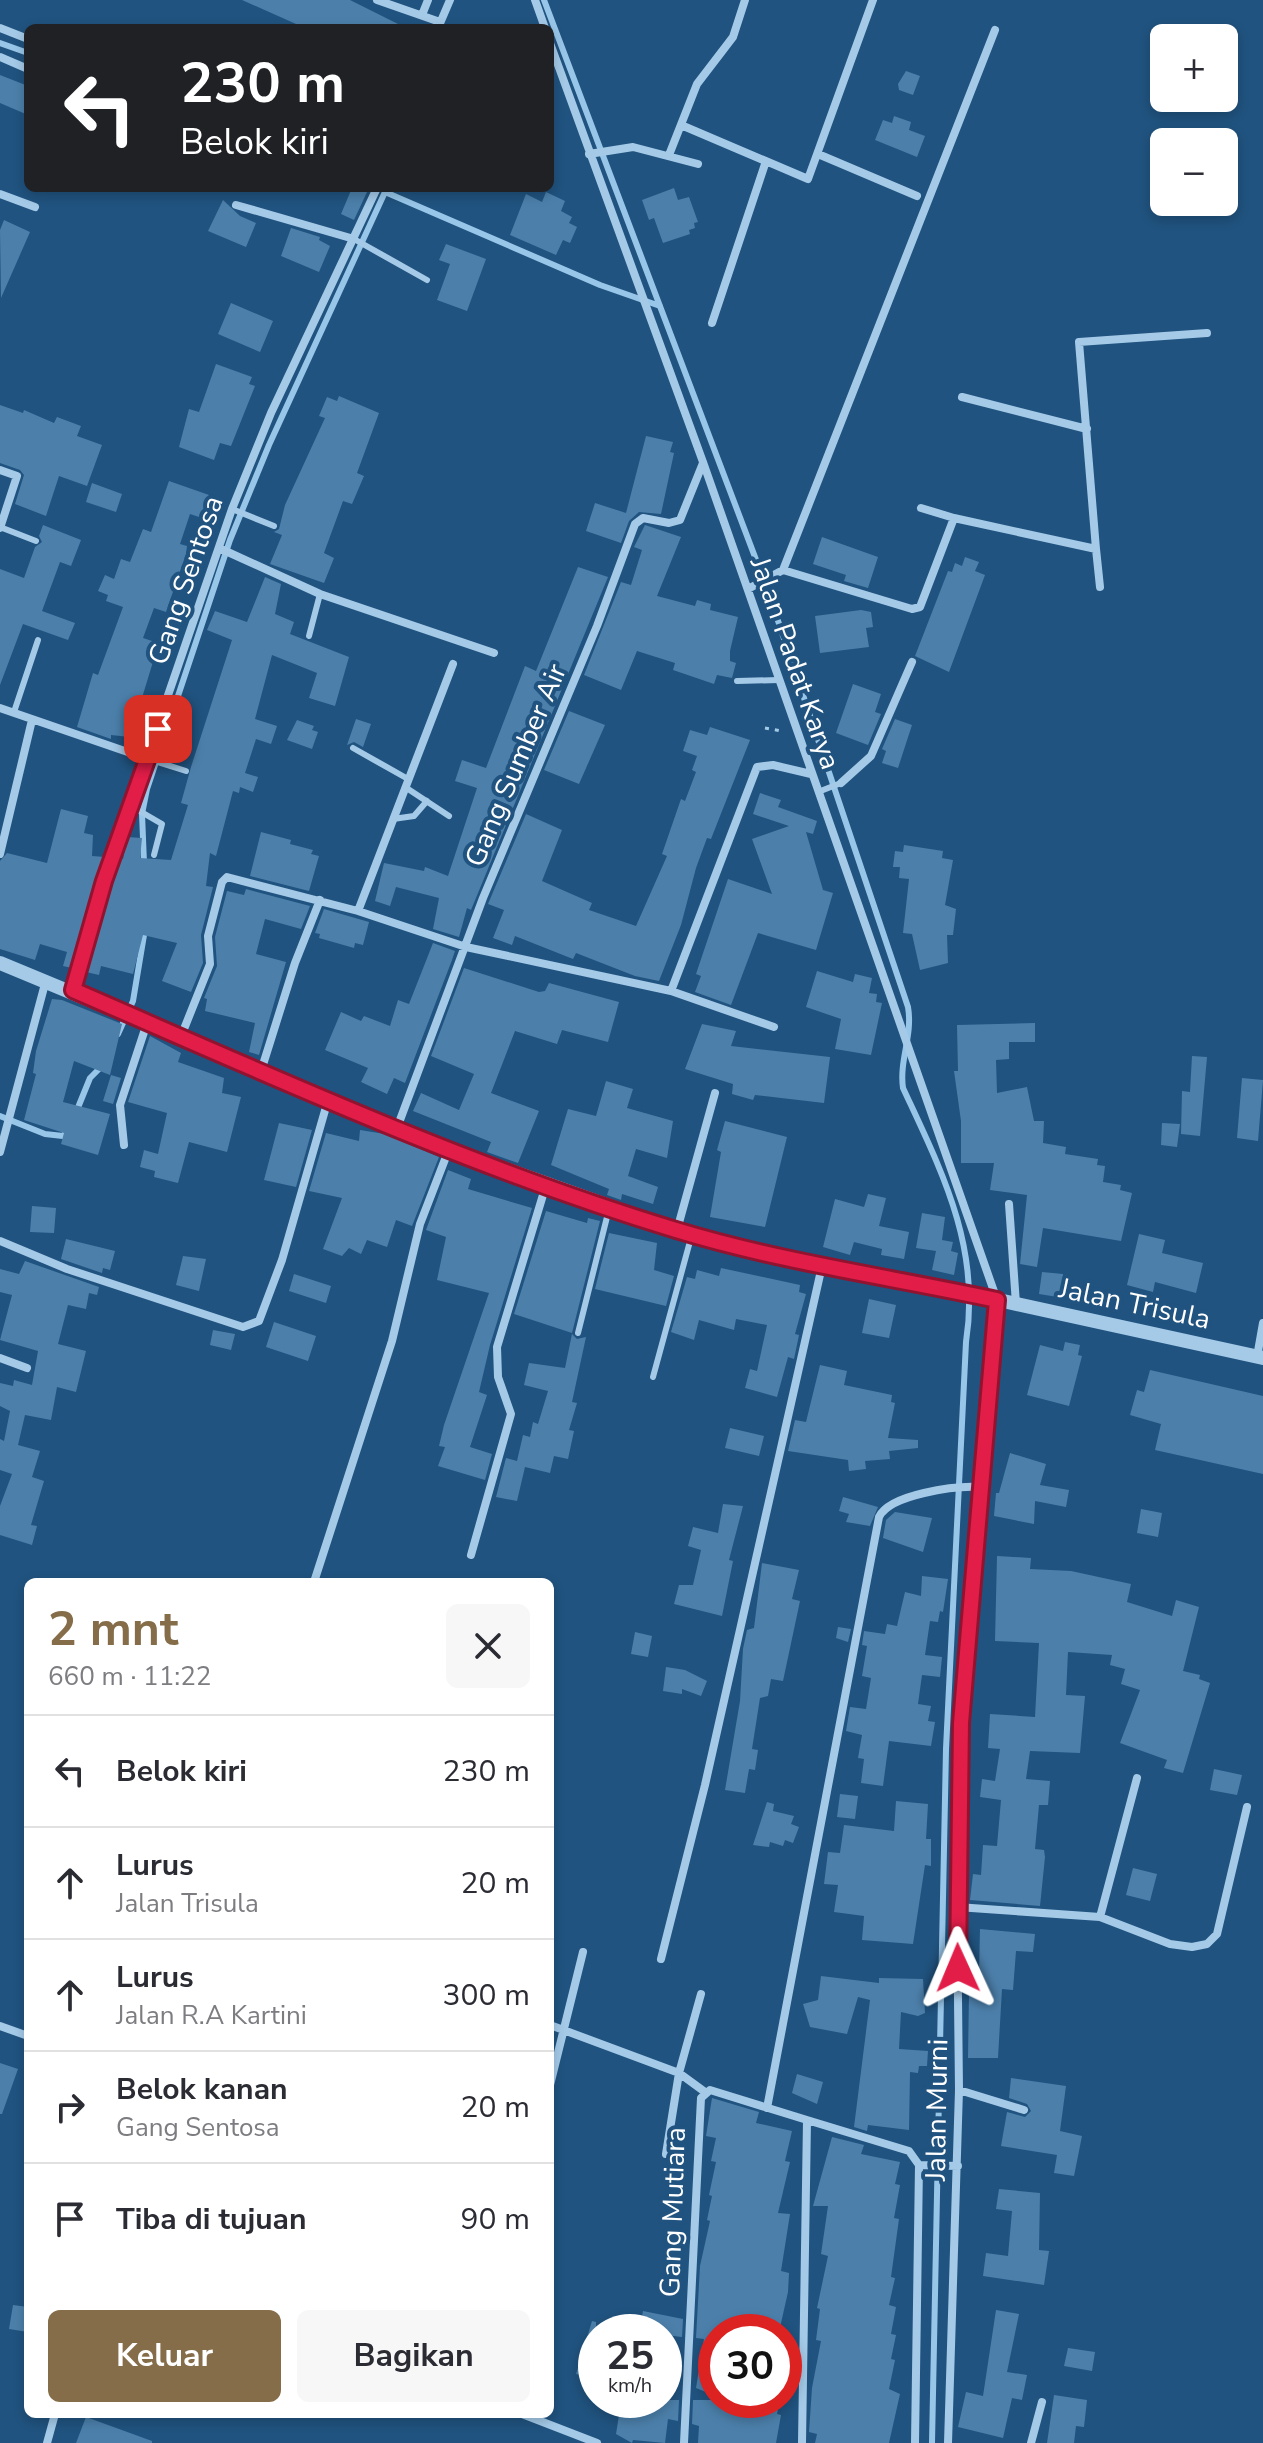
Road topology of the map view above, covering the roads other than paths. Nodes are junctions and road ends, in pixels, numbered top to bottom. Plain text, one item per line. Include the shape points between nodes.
1 (377, 0) edge
2 (428, 0) edge
3 (450, 0) edge
4 (535, 0) edge
5 (745, 0) edge
6 (873, 0) edge
7 (422, 15) junction
8 (437, 24) edge
9 (439, 24) edge
10 (544, 24) edge
11 (0, 28) edge
12 (995, 30) dead end
13 (24, 37) edge
14 (554, 53) edge
15 (0, 57) edge
16 (24, 67) edge
17 (681, 125) junction
18 (593, 154) junction
19 (818, 154) junction
20 (669, 155) junction
21 (766, 161) junction
22 (698, 164) dead end
23 (375, 192) edge
24 (0, 194) edge
25 (917, 196) dead end
26 (236, 205) dead end
27 (35, 207) dead end
28 (356, 240) junction
29 (427, 280) dead end
30 (712, 323) dead end
31 (1207, 333) dead end
32 (962, 397) dead end
33 (1087, 429) junction
34 (703, 462) junction
35 (0, 470) edge
36 (921, 508) dead end
37 (232, 509) junction
38 (954, 518) junction
39 (274, 526) dead end
40 (0, 527) edge
41 (36, 541) dead end
42 (1096, 549) junction
43 (224, 550) junction
44 (783, 570) junction
45 (752, 587) junction
46 (1100, 587) dead end
47 (320, 594) junction
48 (309, 636) dead end
49 (38, 640) dead end
50 (494, 653) dead end
51 (912, 662) dead end
52 (453, 664) dead end
53 (779, 680) junction
54 (737, 681) dead end
55 (0, 708) edge
56 (14, 712) junction
57 (32, 720) junction
58 (353, 748) dead end
59 (148, 759) junction
60 (186, 771) dead end
61 (811, 774) junction
62 (407, 783) junction
63 (841, 783) joint
64 (820, 791) junction
65 (427, 801) junction
66 (131, 806) junction
67 (449, 816) dead end
68 (393, 819) junction
69 (0, 854) edge
70 (154, 855) dead end
71 (320, 900) junction
72 (358, 911) junction
73 (466, 947) junction
74 (0, 963) edge
75 (46, 980) junction
76 (73, 990) junction
77 (671, 991) junction
78 (140, 1020) junction
79 (774, 1027) dead end
80 (180, 1039) junction
81 (261, 1072) junction
82 (715, 1093) dead end
83 (328, 1100) junction
84 (397, 1128) junction
85 (124, 1145) dead end
86 (449, 1149) junction
87 (0, 1152) edge
88 (546, 1185) junction
89 (1009, 1204) dead end
90 (609, 1209) junction
91 (685, 1232) junction
92 (0, 1241) edge
93 (822, 1266) junction
94 (997, 1300) junction
95 (1016, 1304) junction
96 (1263, 1323) edge
97 (578, 1333) dead end
98 (0, 1358) edge
99 (1260, 1358) edge
100 (27, 1368) dead end
101 (653, 1377) dead end
102 (978, 1487) junction
103 (471, 1555) dead end
104 (315, 1578) edge
105 (1137, 1778) dead end
106 (1247, 1807) dead end
107 (957, 1907) junction
108 (1100, 1917) junction
109 (583, 1952) dead end
110 (661, 1959) dead end
111 (701, 1994) dead end
112 (0, 2026) edge
113 (554, 2027) edge
114 (562, 2030) junction
115 (24, 2035) edge
116 (554, 2067) edge
117 (679, 2073) junction
118 (959, 2090) junction
119 (705, 2092) junction
120 (767, 2108) junction
121 (1024, 2110) dead end
122 (807, 2120) junction
123 (666, 2154) dead end
124 (919, 2165) junction
125 (958, 2166) junction
126 (1042, 2402) dead end
127 (54, 2418) edge
128 (532, 2418) edge
129 (47, 2443) edge
130 (597, 2443) edge
131 (684, 2443) edge
132 (802, 2443) edge
133 (915, 2443) edge
134 (948, 2443) edge
135 (1031, 2443) edge

1 - 7 street
2 - 7 street
3 - 9 street
4 - 10 street
5 - 17 street via 733,37 697,84
6 - 19 street
7 - 8 street
11 - 13 street
12 - 44 street
14 - 18 street
15 - 16 street
17 - 20 street
17 - 21 street
18 - 20 street via 633,147
18 - 34 street, Jalan Padat Karya
19 - 21 street via 808,179
19 - 25 street
20 - 22 street
21 - 30 street
23 - 28 street, Gang Sentosa
24 - 27 street
26 - 28 street
28 - 29 lane
28 - 37 street, Gang Sentosa via 271,413
31 - 33 street via 1079,342
32 - 33 street
33 - 42 street
34 - 45 street, Jalan Padat Karya
34 - 73 street, Gang Sumber Air via 680,520 643,518 635,524
35 - 40 street via 17,476
36 - 38 street
37 - 39 lane
37 - 43 street, Gang Sentosa
38 - 42 street
38 - 44 street via 920,607 912,609
40 - 41 lane
42 - 46 street
43 - 47 street
43 - 59 street, Gang Sentosa
44 - 45 street
45 - 53 street, Jalan Padat Karya
47 - 48 lane
47 - 50 street
49 - 56 lane
51 - 63 street via 871,756
52 - 62 street
53 - 54 lane
53 - 61 street, Jalan Padat Karya
55 - 56 street
56 - 57 street
57 - 59 street
57 - 69 street
58 - 62 lane
59 - 60 lane
59 - 66 street, Gang Sentosa
61 - 64 street, Jalan Padat Karya
61 - 77 street via 773,765 757,767
62 - 65 lane
62 - 68 street
63 - 64 lane
64 - 94 street, Jalan Padat Karya
65 - 67 lane
65 - 68 lane via 414,816
66 - 70 lane via 162,824
66 - 76 street, Gang Sentosa
68 - 72 street
71 - 72 street
71 - 80 street via 235,877 222,882 208,936 210,964
71 - 81 street
72 - 73 street
73 - 77 street
73 - 84 street, Gang Sumber Air
74 - 75 street
75 - 76 street
75 - 87 street
76 - 78 street
77 - 79 street
78 - 80 street
78 - 85 street via 120,1105
80 - 81 street
81 - 83 street
82 - 91 street
83 - 84 street
83 - 92 street via 259,1321 243,1327 67,1269
84 - 86 street
86 - 88 street
86 - 104 street via 420,1224 392,1341
88 - 90 street
88 - 103 street via 497,1347 498,1377 511,1414
89 - 95 street
90 - 91 street
90 - 97 lane
91 - 93 street
91 - 101 lane
93 - 94 street, Jalan Trisula
93 - 110 street
94 - 95 street, Jalan Trisula
94 - 102 street, Jalan Murni
95 - 99 street, Jalan Trisula
96 - 99 street
98 - 100 street
102 - 107 street, Jalan Murni via 961,1723
102 - 120 street via 949,1487 892,1503 879,1517
105 - 108 street
106 - 108 street via 1217,1934 1207,1944 1170,1944
107 - 108 street
107 - 118 street, Jalan Murni
109 - 114 street
111 - 117 street
112 - 115 street
113 - 114 street
114 - 116 street
114 - 117 street
117 - 119 street
117 - 123 street
118 - 121 street
118 - 125 street, Jalan Murni
119 - 120 street, Gang Mutiara
119 - 131 street, Gang Mutiara via 698,2118
120 - 122 street, Gang Mutiara
122 - 124 street, Gang Mutiara via 909,2151
122 - 132 street
124 - 125 street
124 - 133 street
125 - 134 street, Jalan Murni
126 - 135 street
127 - 129 street
128 - 130 street

